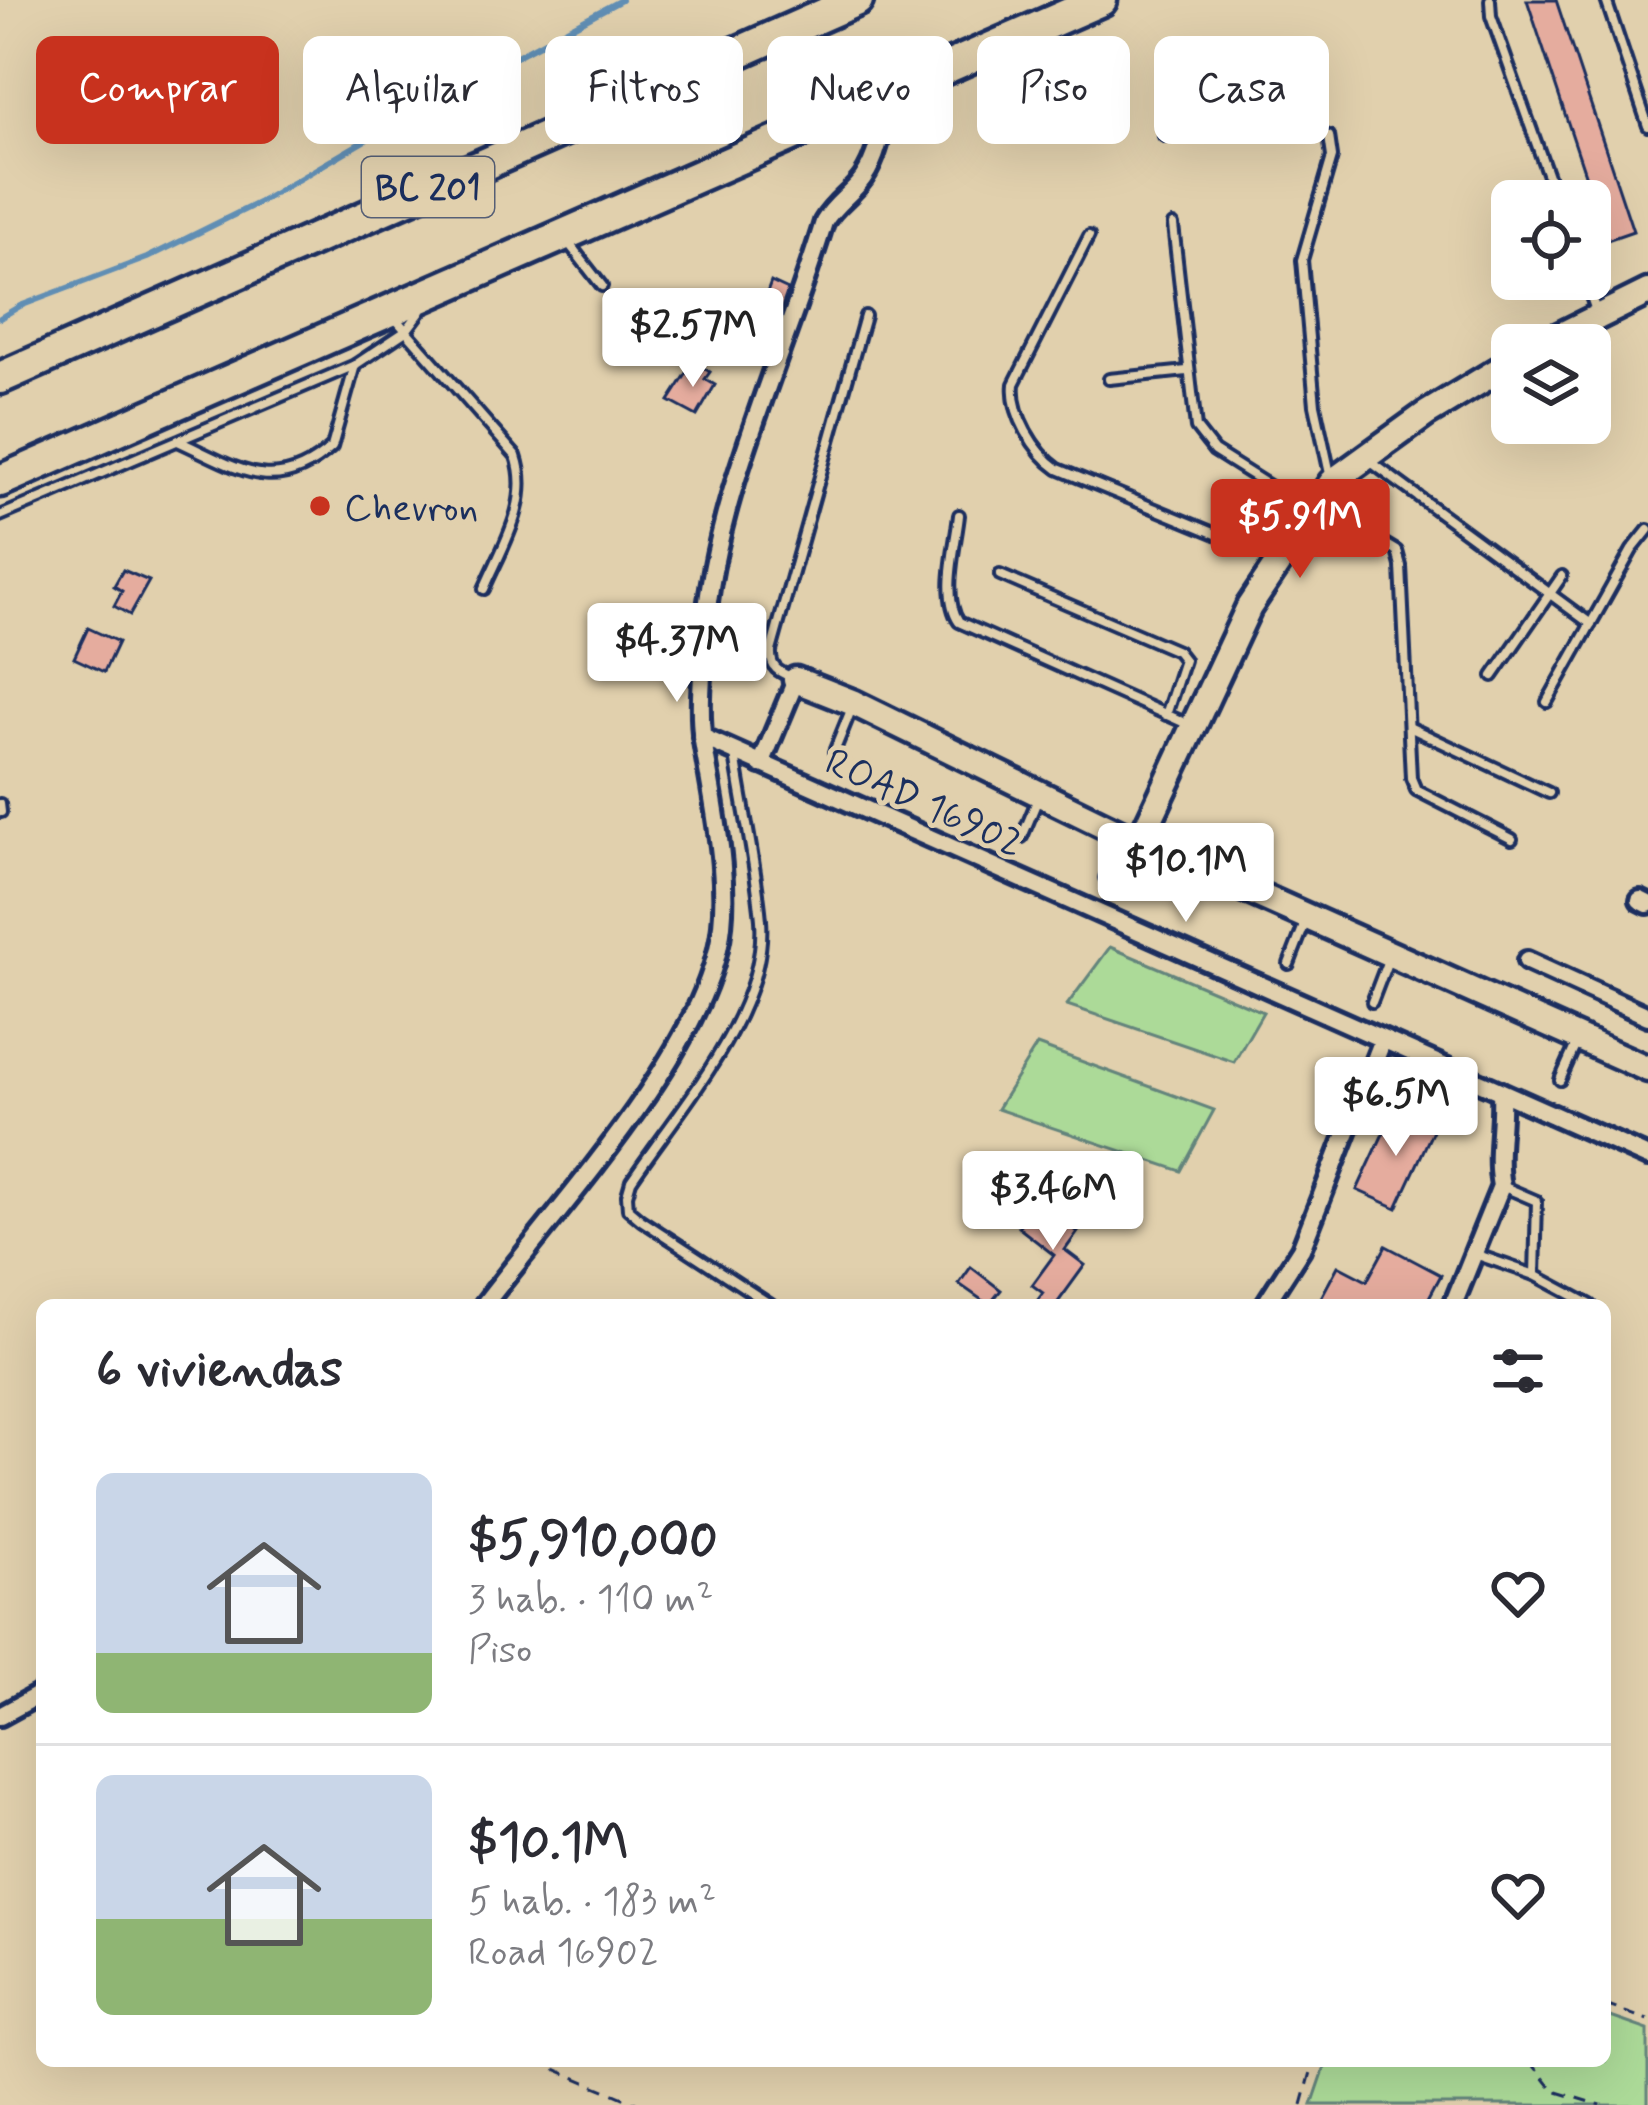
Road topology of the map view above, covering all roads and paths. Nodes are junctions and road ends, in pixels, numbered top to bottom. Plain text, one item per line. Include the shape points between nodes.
1 (857, 0) edge
2 (1101, 0) edge
3 (1490, 0) edge
4 (1606, 0) edge
5 (953, 65) edge
6 (1648, 126) edge
7 (1329, 140) edge
8 (771, 144) edge
9 (878, 144) edge
10 (1550, 180) edge
11 (1173, 225) dead end
12 (563, 235) junction
13 (1089, 236) dead end
14 (602, 286) dead end
15 (1648, 292) edge
16 (1593, 300) edge
17 (1598, 315) junction
18 (865, 316) dead end
19 (398, 321) junction
20 (1581, 324) edge
21 (355, 365) junction
22 (1187, 371) junction
23 (1491, 375) edge
24 (0, 377) edge
25 (1109, 380) dead end
26 (177, 441) junction
27 (1365, 457) junction
28 (0, 481) edge
29 (1332, 482) junction
30 (1313, 507) junction
31 (958, 515) dead end
32 (0, 516) edge
33 (1648, 530) edge
34 (1278, 560) junction
35 (1000, 575) dead end
36 (1562, 576) dead end
37 (484, 590) dead end
38 (1550, 595) junction
39 (1591, 624) junction
40 (1493, 676) dead end
41 (796, 680) junction
42 (1547, 702) dead end
43 (854, 703) junction
44 (1166, 715) junction
45 (1193, 727) junction
46 (1408, 727) junction
47 (702, 737) junction
48 (834, 752) dead end
49 (735, 753) junction
50 (760, 764) junction
51 (1549, 793) dead end
52 (1040, 794) junction
53 (1022, 837) dead end
54 (1131, 838) junction
55 (1512, 838) dead end
56 (1105, 878) dead end
57 (1308, 916) junction
58 (1390, 953) junction
59 (1526, 961) dead end
60 (1289, 964) dead end
61 (1372, 1001) dead end
62 (1648, 1016) edge
63 (1580, 1037) junction
64 (1382, 1042) junction
65 (1648, 1069) edge
66 (1560, 1080) dead end
67 (1502, 1092) junction
68 (1648, 1157) edge
69 (1501, 1186) junction
70 (1473, 1253) junction
71 (1535, 1275) junction
72 (489, 1299) edge
73 (762, 1299) edge
74 (1268, 1299) edge
75 (1455, 1299) edge
76 (1580, 1299) edge
77 (36, 1696) edge
78 (0, 1716) edge
79 (1611, 2007) edge
80 (1648, 2020) edge
81 (550, 2067) edge
82 (1312, 2067) edge
83 (1535, 2067) edge
84 (640, 2105) edge
85 (1302, 2105) edge
86 (1601, 2105) edge

1 - 24 highway, BC 201
2 - 5 highway, BC 201
3 - 10 lane
4 - 6 lane
7 - 29 lane via 1302,260 1315,405
8 - 12 highway, BC 201
9 - 47 street via 873,164 824,222 730,506 709,589
11 - 22 lane
12 - 14 lane
12 - 19 highway, BC 201 via 436,291
13 - 34 lane via 1015,385 1013,400 1037,448 1058,469
15 - 17 street
16 - 17 lane
17 - 20 street
18 - 41 lane via 771,650 777,672
19 - 21 lane
19 - 28 highway, BC 201
19 - 37 lane via 516,456 524,479
21 - 26 lane
21 - 26 lane via 332,447 280,475 254,476
22 - 25 lane
22 - 30 lane via 1202,440
23 - 27 street
26 - 32 lane
27 - 29 street
27 - 38 lane
29 - 30 street
30 - 34 street
30 - 46 lane via 1397,551
31 - 44 lane via 950,598 958,622
33 - 39 lane
34 - 45 street
35 - 44 lane via 1177,651 1184,671
36 - 38 lane
38 - 39 lane
38 - 40 lane
39 - 42 lane
41 - 43 street
41 - 50 street
43 - 48 lane
43 - 52 street
44 - 45 lane
45 - 54 street
46 - 51 lane
46 - 55 lane via 1416,790
47 - 49 street, ROAD 16902
47 - 72 street via 723,905 706,983 650,1086
49 - 50 street, ROAD 16902
49 - 73 lane via 761,922 754,984 737,1025 627,1195 640,1220
50 - 64 street, ROAD 16902
52 - 53 lane
52 - 54 street
54 - 56 lane
54 - 57 street
57 - 58 street
57 - 60 lane
58 - 61 lane
58 - 63 street
59 - 62 street
63 - 65 street
63 - 66 lane
64 - 67 street, ROAD 16902
64 - 74 street via 1301,1249
67 - 68 street, ROAD 16902
67 - 69 street
69 - 70 street
69 - 71 lane via 1537,1201
70 - 71 lane
70 - 75 street
71 - 76 lane
77 - 78 street
79 - 80 path
81 - 84 path
82 - 85 path
83 - 86 path via 1555,2091

